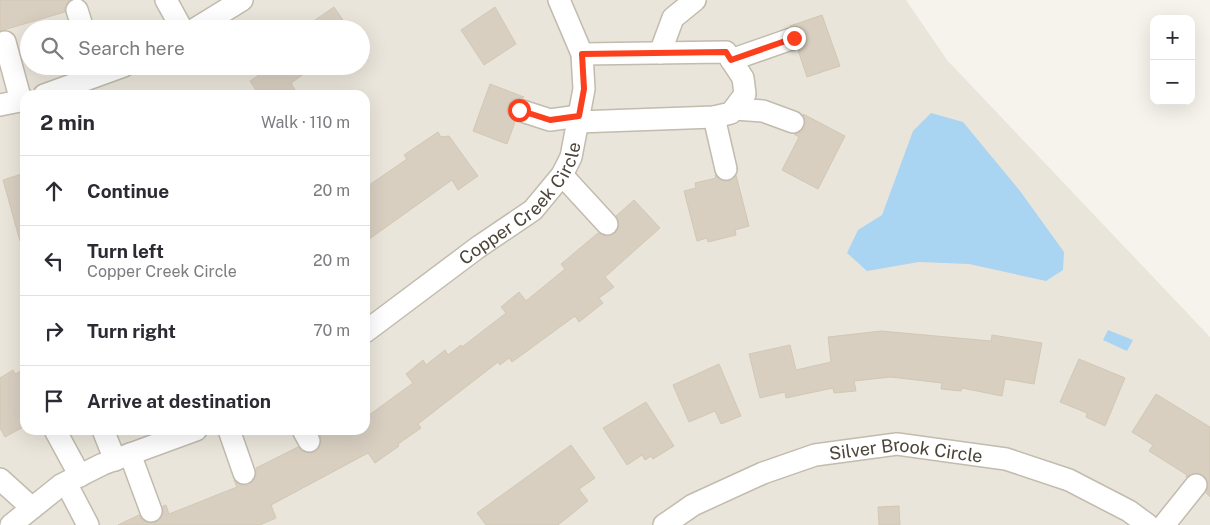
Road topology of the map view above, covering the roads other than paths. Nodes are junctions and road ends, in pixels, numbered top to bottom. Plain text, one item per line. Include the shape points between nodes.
1 (166, 0) edge
2 (242, 0) edge
3 (559, 0) edge
4 (695, 0) edge
5 (177, 20) edge
6 (210, 20) edge
7 (794, 38) dead end
8 (6, 42) dead end
9 (660, 53) junction
10 (582, 54) junction
11 (731, 60) junction
12 (91, 75) edge
13 (20, 90) edge
14 (56, 90) edge
15 (20, 101) edge
16 (0, 105) edge
17 (734, 109) junction
18 (519, 110) dead end
19 (714, 117) junction
20 (578, 119) junction
21 (793, 122) dead end
22 (726, 169) dead end
23 (562, 175) junction
24 (607, 224) dead end
25 (370, 328) edge
26 (57, 435) edge
27 (107, 435) edge
28 (182, 435) edge
29 (231, 435) edge
30 (123, 457) junction
31 (244, 473) dead end
32 (0, 479) edge
33 (73, 479) junction
34 (1196, 485) dead end
35 (32, 508) junction
36 (150, 511) dead end
37 (11, 525) edge
38 (88, 525) edge
39 (664, 525) edge
40 (1148, 525) edge
41 (1164, 525) edge

1 - 5 street
2 - 6 street
3 - 10 street, Copper Creek Circle
4 - 9 street via 673,18
7 - 11 street
8 - 13 street
9 - 10 street
9 - 11 street via 726,52
10 - 20 street, Copper Creek Circle via 584,89
11 - 17 street via 742,78 745,94
12 - 14 street
15 - 16 street
17 - 19 street via 731,113
17 - 21 street via 763,111
18 - 20 street via 550,120
19 - 20 street
19 - 22 street
20 - 23 street, Copper Creek Circle via 571,157
23 - 24 street
23 - 25 street, Copper Creek Circle via 533,210 476,248
26 - 33 street
27 - 30 street
28 - 30 street
29 - 31 street
30 - 33 street
30 - 36 street
32 - 35 street
33 - 35 street
33 - 38 street
34 - 41 street
35 - 37 street
39 - 40 street, Silver Brook Circle via 693,505 763,473 815,455 897,444 1006,458 1069,480 1130,511

